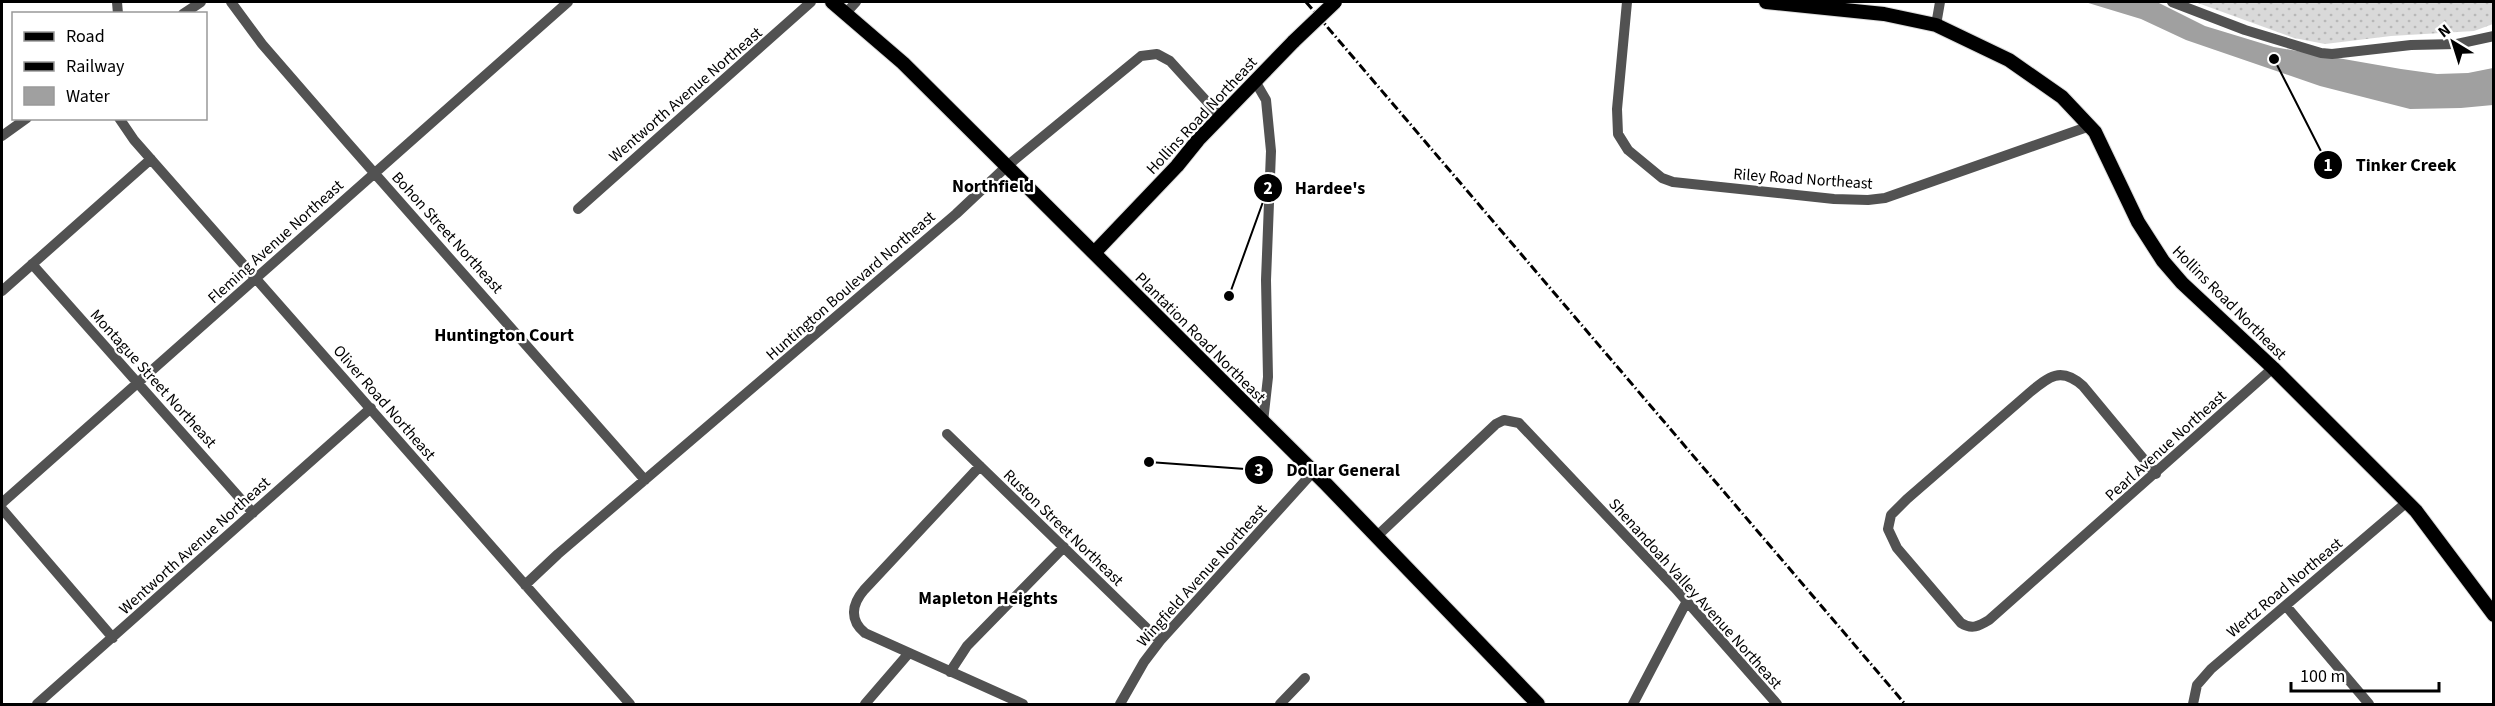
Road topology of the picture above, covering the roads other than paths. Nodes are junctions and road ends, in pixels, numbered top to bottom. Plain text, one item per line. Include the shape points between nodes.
1 (201, 2) edge
2 (231, 2) edge
3 (568, 2) edge
4 (811, 2) edge
5 (832, 2) edge
6 (856, 2) edge
7 (1335, 2) edge
8 (1627, 2) edge
9 (1766, 2) edge
10 (1940, 2) edge
11 (2172, 2) edge
12 (186, 12) edge
13 (846, 13) junction
14 (1936, 25) junction
15 (2493, 36) edge
16 (1255, 81) junction
17 (1221, 117) junction
18 (24, 120) edge
19 (121, 120) edge
20 (2090, 126) junction
21 (2, 136) edge
22 (151, 159) junction
23 (1007, 166) junction
24 (375, 173) junction
25 (578, 209) dead end
26 (1094, 253) junction
27 (32, 264) junction
28 (255, 278) junction
29 (2, 291) edge
30 (2273, 368) junction
31 (138, 382) junction
32 (371, 408) junction
33 (1263, 422) junction
34 (947, 434) dead end
35 (980, 466) junction
36 (1314, 471) junction
37 (2156, 474) junction
38 (645, 480) junction
39 (2407, 501) junction
40 (2, 503) edge
41 (2, 509) edge
42 (253, 513) junction
43 (1376, 537) junction
44 (1064, 547) junction
45 (525, 585) junction
46 (1686, 601) junction
47 (2286, 606) junction
48 (2493, 615) edge
49 (113, 638) junction
50 (1160, 641) junction
51 (909, 653) junction
52 (950, 672) junction
53 (1305, 678) dead end
54 (2193, 704) edge
55 (37, 705) edge
56 (630, 705) edge
57 (865, 705) edge
58 (1023, 705) edge
59 (1120, 705) edge
60 (1280, 705) edge
61 (1538, 705) edge
62 (1633, 705) edge
63 (1777, 705) edge
64 (2369, 705) edge

1 - 12 street
2 - 24 street, Bohon Street Northeast via 262,44
3 - 24 street, Fleming Avenue Northeast
4 - 25 street, Wentworth Avenue Northeast
5 - 13 main road, Plantation Road Northeast
6 - 13 street
7 - 16 main road, Hollins Road Northeast, bridge
8 - 20 street, Riley Road Northeast via 1616,125 1622,142 1654,172 1673,182 1868,200 1903,194
9 - 14 main road, Hollins Road Northeast via 1884,14
10 - 14 street
11 - 15 street via 2321,53 2457,44
13 - 23 main road, Plantation Road Northeast via 903,63
14 - 20 main road, Hollins Road Northeast via 2036,76
16 - 17 main road, Hollins Road Northeast
16 - 33 street via 1266,100 1271,151 1266,280 1268,377
17 - 23 street, Huntington Boulevard Northeast via 1170,61 1148,54 1124,68
17 - 26 main road, Hollins Road Northeast
18 - 21 street
19 - 22 street, Oliver Road Northeast
20 - 30 main road, Hollins Road Northeast via 2138,222 2163,261
22 - 27 street
22 - 28 street, Oliver Road Northeast
23 - 26 main road, Plantation Road Northeast
23 - 38 street, Huntington Boulevard Northeast
24 - 28 street, Fleming Avenue Northeast
24 - 38 street, Bohon Street Northeast
26 - 33 main road, Plantation Road Northeast
27 - 29 street
27 - 31 street, Montague Street Northeast
28 - 31 street, Fleming Avenue Northeast
28 - 32 street, Oliver Road Northeast
30 - 37 street, Pearl Avenue Northeast
30 - 39 main road, Hollins Road Northeast
31 - 40 street, Fleming Avenue Northeast
31 - 42 street, Montague Street Northeast
32 - 42 street, Wentworth Avenue Northeast
32 - 45 street, Oliver Road Northeast
33 - 36 main road, Plantation Road Northeast
34 - 35 street, Ruston Street Northeast
35 - 44 street, Ruston Street Northeast
35 - 51 street via 855,601 856,623 865,633
36 - 43 main road, Plantation Road Northeast
36 - 50 street, Wingfield Avenue Northeast
37 - 37 street, Pearl Avenue Northeast via 1980,626 1967,626 1890,536 1888,521 1892,515 2048,378 2072,377 2083,386
38 - 45 street, Huntington Boulevard Northeast
39 - 47 street, Wertz Road Northeast
39 - 48 main road, Hollins Road Northeast
41 - 49 street
42 - 49 street, Wentworth Avenue Northeast
43 - 46 street, Shenandoah Valley Avenue Northeast via 1488,431 1504,420 1512,420 1523,426
43 - 61 main road, Plantation Road Northeast
44 - 50 street, Ruston Street Northeast
44 - 52 street via 967,646
45 - 56 street, Oliver Road Northeast
46 - 62 street
46 - 63 street, Shenandoah Valley Avenue Northeast
47 - 54 street, Wertz Road Northeast via 2202,678
47 - 64 street
49 - 55 street, Wentworth Avenue Northeast
50 - 59 street, Wingfield Avenue Northeast
51 - 52 street
51 - 57 street
52 - 58 street
53 - 60 street

